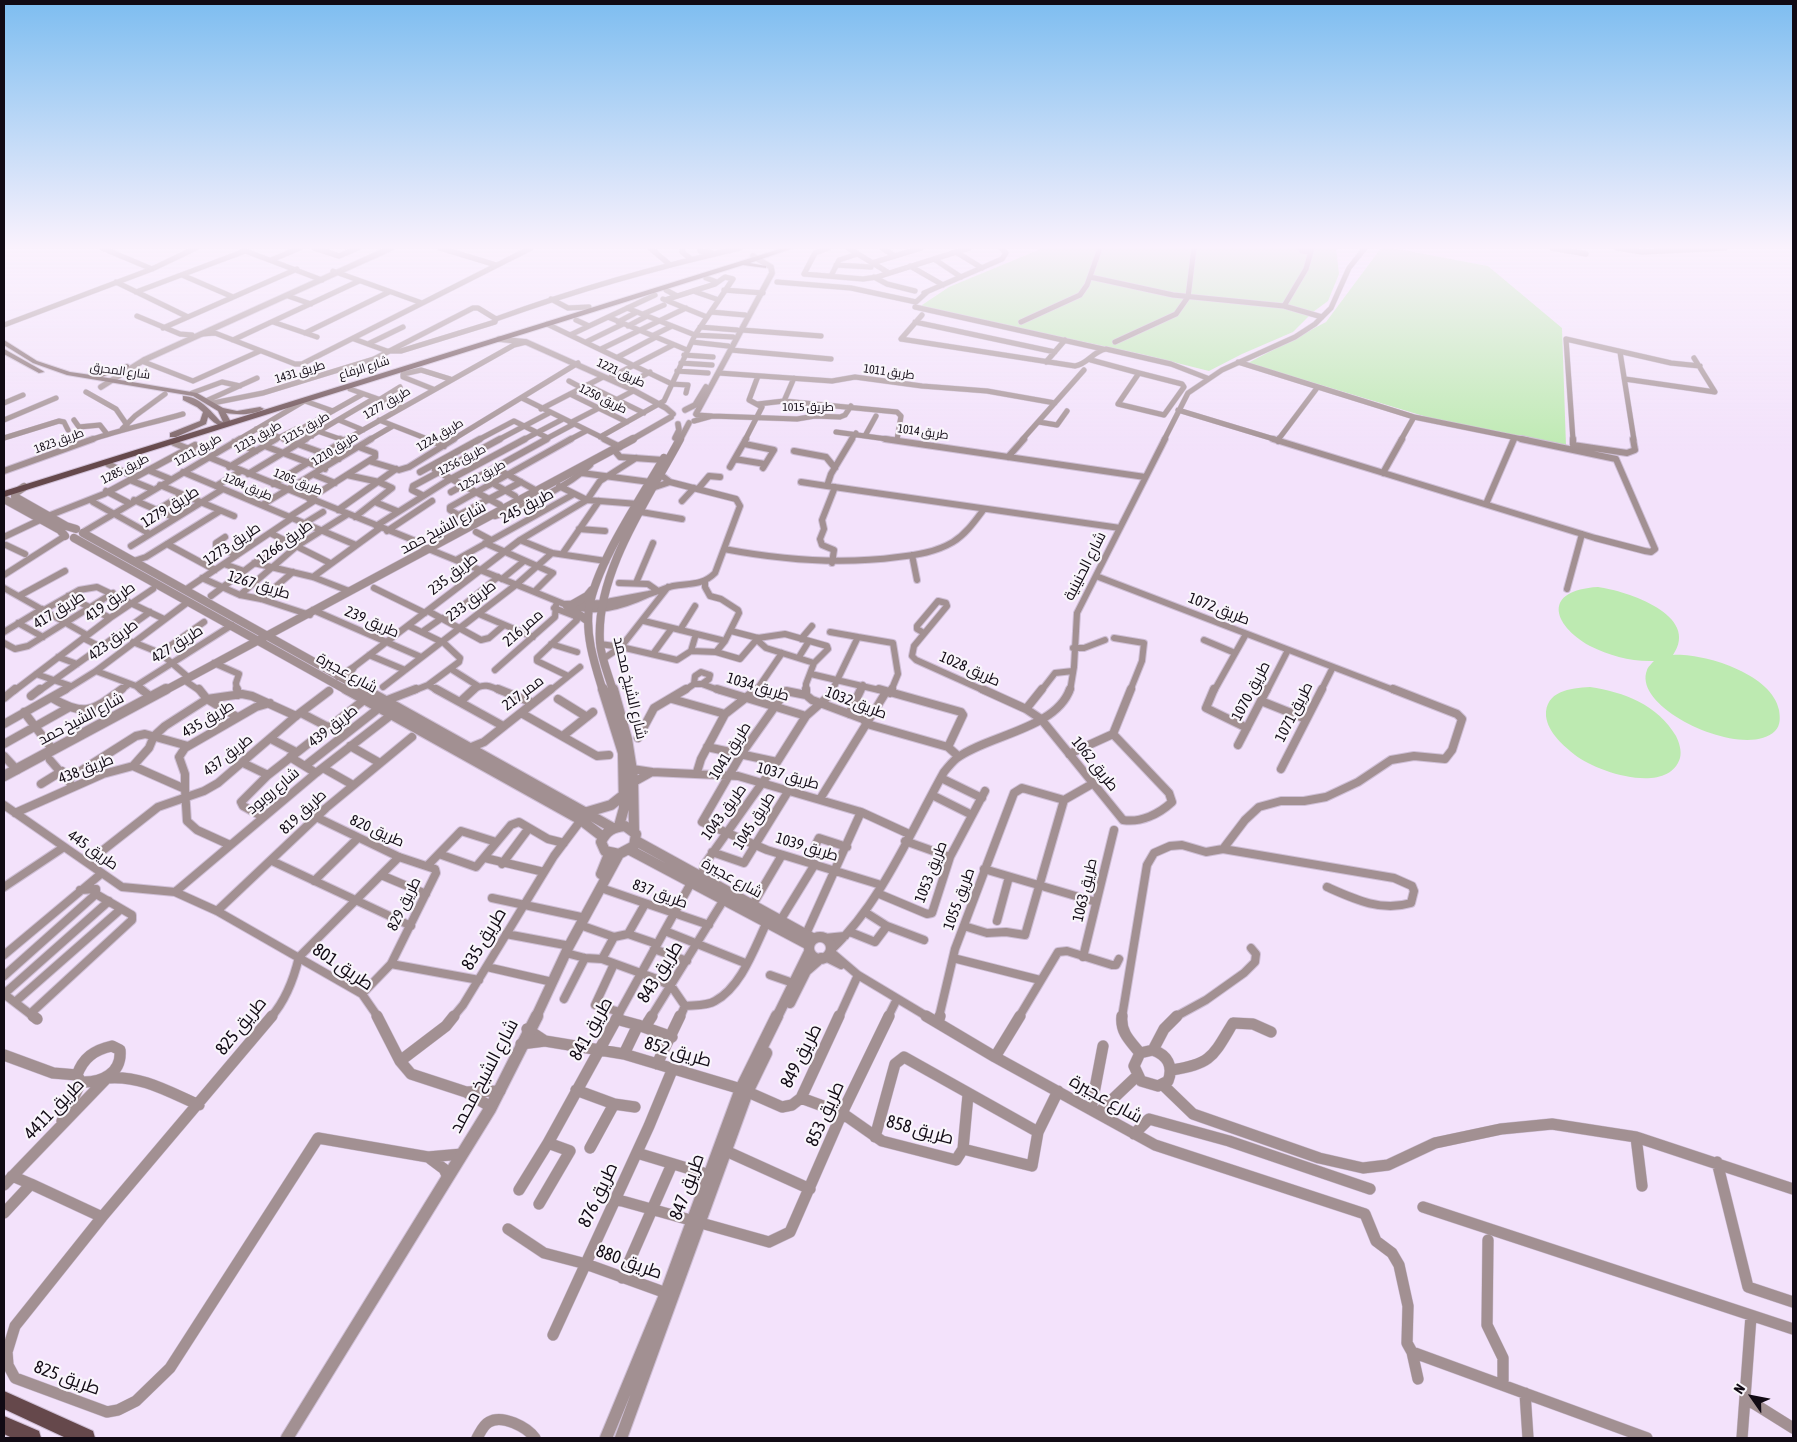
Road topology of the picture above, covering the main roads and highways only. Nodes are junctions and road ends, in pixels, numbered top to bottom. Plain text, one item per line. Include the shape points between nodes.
1 (550, 315) edge
2 (574, 315) edge
3 (4, 342) edge
4 (4, 351) edge
5 (76, 376) junction
6 (102, 384) junction
7 (132, 385) junction
8 (260, 409) junction
9 (207, 410) junction
10 (221, 410) junction
11 (223, 422) junction
12 (174, 439) junction
13 (4, 489) edge
14 (4, 494) edge
15 (4, 1400) edge
16 (7, 1431) edge
17 (32, 1438) edge
18 (86, 1438) edge

1 - 8 main road, شارع الرفاع
2 - 11 main road, شارع الرفاع via 306,400
3 - 5 main road, شارع المحرق via 44,366
4 - 6 main road, شارع المحرق via 48,375
5 - 6 main road, شارع المحرق
5 - 7 main road via 100,377 128,367 122,380
6 - 7 main road, شارع المحرق
6 - 9 main road, شارع المحرق via 186,398
7 - 10 main road, شارع المحرق via 192,394
8 - 10 main road via 237,413
8 - 11 main road, شارع الرفاع
9 - 11 main road, شارع المحرق
9 - 12 main road via 203,422
10 - 11 main road, شارع المحرق
11 - 12 main road, شارع الرفاع
11 - 14 main road, شارع الرفاع via 107,463
12 - 13 main road, شارع الرفاع
15 - 18 main road
16 - 17 main road

